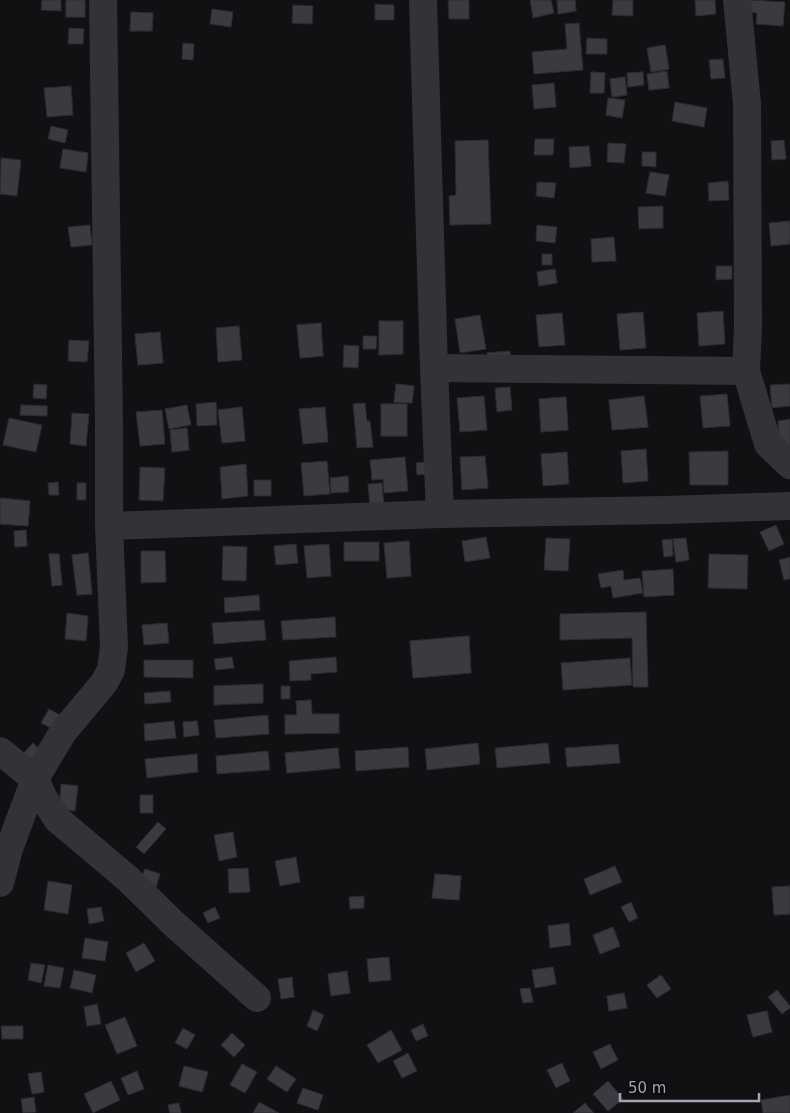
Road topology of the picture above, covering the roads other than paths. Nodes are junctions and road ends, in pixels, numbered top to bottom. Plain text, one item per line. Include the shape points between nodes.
1 (103, 0) edge
2 (423, 0) edge
3 (737, 0) edge
4 (434, 368) junction
5 (746, 371) junction
6 (790, 466) edge
7 (790, 506) edge
8 (440, 514) junction
9 (109, 526) junction
10 (0, 751) edge
11 (35, 779) junction
12 (0, 882) edge
13 (257, 998) dead end

1 - 9 street
2 - 4 street
3 - 5 street via 747,104
4 - 5 street
4 - 8 street
5 - 6 street via 768,444
7 - 8 street
8 - 9 street
9 - 11 street via 114,647 111,670 64,732
10 - 11 street
11 - 12 street
11 - 13 street via 57,819 127,878

